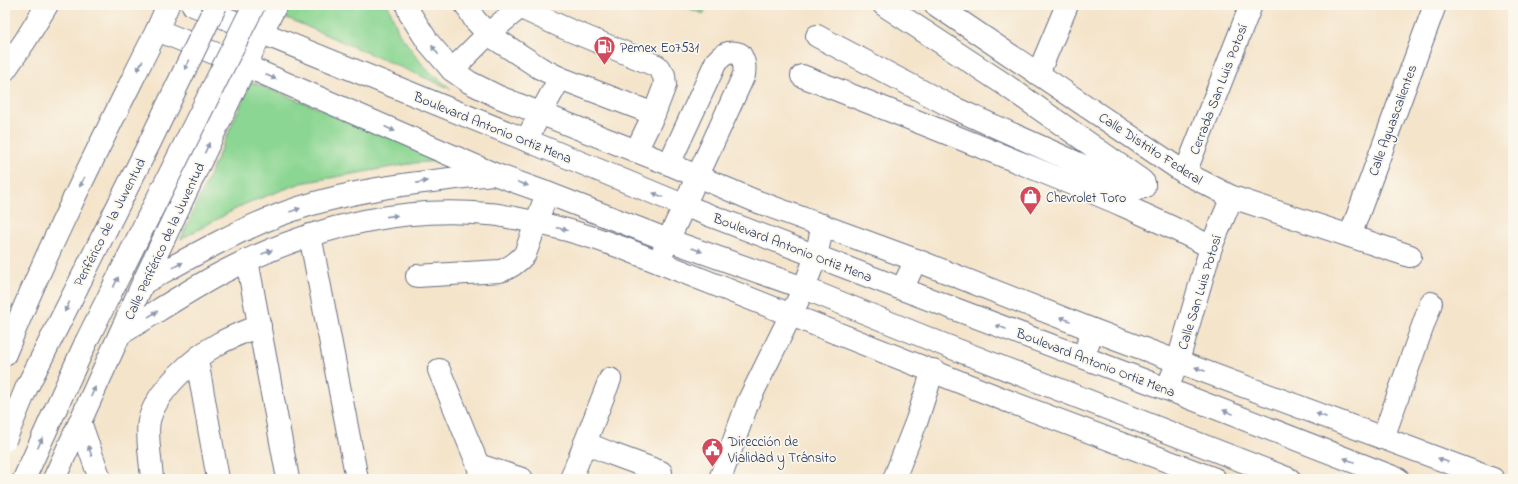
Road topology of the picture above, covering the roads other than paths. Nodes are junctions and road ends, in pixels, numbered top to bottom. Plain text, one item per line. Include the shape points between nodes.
1 (47, 5) edge
2 (168, 5) edge
3 (193, 5) edge
4 (216, 5) edge
5 (254, 5) edge
6 (276, 5) edge
7 (407, 5) edge
8 (466, 5) edge
9 (884, 5) edge
10 (936, 5) edge
11 (1067, 5) edge
12 (1251, 5) edge
13 (1435, 5) edge
14 (517, 6) edge
15 (157, 30) junction
16 (261, 33) junction
17 (488, 34) junction
18 (817, 36) dead end
19 (246, 66) junction
20 (5, 70) edge
21 (452, 70) junction
22 (886, 72) junction
23 (1038, 74) junction
24 (802, 76) dead end
25 (560, 78) junction
26 (872, 103) junction
27 (540, 113) junction
28 (654, 114) junction
29 (526, 140) junction
30 (636, 151) junction
31 (669, 164) junction
32 (1185, 173) junction
33 (494, 174) junction
34 (698, 175) junction
35 (547, 193) junction
36 (1232, 197) junction
37 (684, 205) junction
38 (538, 222) junction
39 (823, 225) junction
40 (310, 235) junction
41 (1350, 236) junction
42 (668, 240) junction
43 (1211, 247) junction
44 (816, 256) junction
45 (1410, 256) dead end
46 (247, 260) junction
47 (916, 260) junction
48 (659, 261) junction
49 (417, 276) dead end
50 (143, 283) junction
51 (804, 288) junction
52 (902, 289) junction
53 (1431, 303) dead end
54 (790, 315) junction
55 (12, 323) edge
56 (260, 326) junction
57 (1093, 330) junction
58 (120, 334) junction
59 (5, 354) edge
60 (1083, 357) junction
61 (197, 360) junction
62 (1178, 361) junction
63 (439, 370) dead end
64 (933, 370) junction
65 (610, 379) dead end
66 (1167, 389) junction
67 (80, 422) junction
68 (1383, 438) junction
69 (5, 440) edge
70 (585, 443) junction
71 (480, 472) edge
72 (661, 472) dead end
73 (24, 479) edge
74 (54, 479) edge
75 (100, 479) edge
76 (152, 479) edge
77 (218, 479) edge
78 (288, 479) edge
79 (358, 479) edge
80 (522, 479) edge
81 (571, 479) edge
82 (720, 479) edge
83 (894, 479) edge
84 (1215, 479) edge
85 (1289, 479) edge
86 (1398, 479) edge
87 (1493, 479) edge

1 - 20 main road
2 - 15 main road
3 - 16 main road, Boulevard Antonio Ortiz Mena
4 -> 69 main road, Periférico de la Juventud, bridge via 26,389
73 -> 5 main road, bridge via 86,342
6 - 16 main road, Calle Periférico de la Juventud
21 -> 7 main road, Boulevard Antonio Ortiz Mena via 428,42
8 - 17 main road
9 - 22 main road via 1004,84 1141,180 1144,188 1135,189 954,108
10 - 23 main road, Calle Distrito Federal
11 - 23 main road
12 - 32 main road, Cerrada San Luis Potosí
13 - 41 main road, Calle Aguascalientes
14 - 17 main road
14 - 28 main road via 658,66 664,74 665,85
15 - 19 main road
15 -> 55 main road
16 - 19 main road, Calle Periférico de la Juventud
16 - 29 main road, Boulevard Antonio Ortiz Mena
17 - 21 main road
17 - 25 main road
18 - 22 main road
19 -> 33 main road
50 -> 19 main road, Calle Periférico de la Juventud
21 - 27 main road, Boulevard Antonio Ortiz Mena via 499,98
22 - 26 main road
23 - 32 main road, Calle Distrito Federal
24 - 26 main road
25 - 27 main road
25 - 28 main road
26 - 43 main road via 1149,216
27 - 29 main road
27 - 30 main road, Boulevard Antonio Ortiz Mena
28 - 30 main road
37 -> 29 main road, Boulevard Antonio Ortiz Mena
30 - 31 main road, Boulevard Antonio Ortiz Mena
31 - 34 main road, Boulevard Antonio Ortiz Mena
31 - 34 main road via 716,62 722,55 730,52 740,54 744,60 744,75
32 - 36 main road, Calle Distrito Federal
33 -> 35 main road
50 -> 33 main road via 240,232 300,208 355,193 432,180
34 - 37 main road
34 - 39 main road, Boulevard Antonio Ortiz Mena via 753,200
35 - 38 main road
35 - 42 main road
36 - 41 main road, Calle Distrito Federal
36 - 43 main road, Calle San Luis Potosí
37 - 42 main road
37 - 44 main road, Boulevard Antonio Ortiz Mena
40 -> 38 main road via 388,216 450,212 489,214
38 -> 48 main road via 591,236
38 - 49 main road via 525,254 508,269 500,272
39 - 44 main road
39 - 47 main road, Boulevard Antonio Ortiz Mena
46 -> 40 main road
40 - 79 main road
41 - 45 main road, Calle Distrito Federal
42 - 48 main road
42 -> 51 main road
43 - 62 main road, Calle San Luis Potosí
44 - 51 main road
44 - 52 main road, Boulevard Antonio Ortiz Mena
46 - 56 main road
58 -> 46 main road
47 - 52 main road
57 -> 47 main road, Boulevard Antonio Ortiz Mena
48 - 54 main road
50 - 58 main road, Calle Periférico de la Juventud
51 - 54 main road
51 - 85 main road
60 -> 52 main road, Boulevard Antonio Ortiz Mena
53 - 68 main road
54 - 64 main road
54 - 82 main road via 748,402
55 - 59 main road
56 - 61 main road via 220,342
56 - 78 main road
57 - 60 main road
57 - 62 main road, Boulevard Antonio Ortiz Mena
67 -> 58 main road, Calle Periférico de la Juventud
60 - 66 main road, Boulevard Antonio Ortiz Mena
61 - 76 main road via 170,383 157,400 149,421
61 - 77 main road
62 - 66 main road, Calle San Luis Potosí
68 -> 62 main road, Boulevard Antonio Ortiz Mena
63 - 71 main road
64 - 83 main road
64 - 84 main road via 1005,400
65 - 70 main road
86 -> 66 main road, Boulevard Antonio Ortiz Mena
67 - 74 main road, Calle Periférico de la Juventud
75 -> 67 main road
87 -> 68 main road, Boulevard Antonio Ortiz Mena
70 - 72 main road
70 - 81 main road
71 - 80 main road

